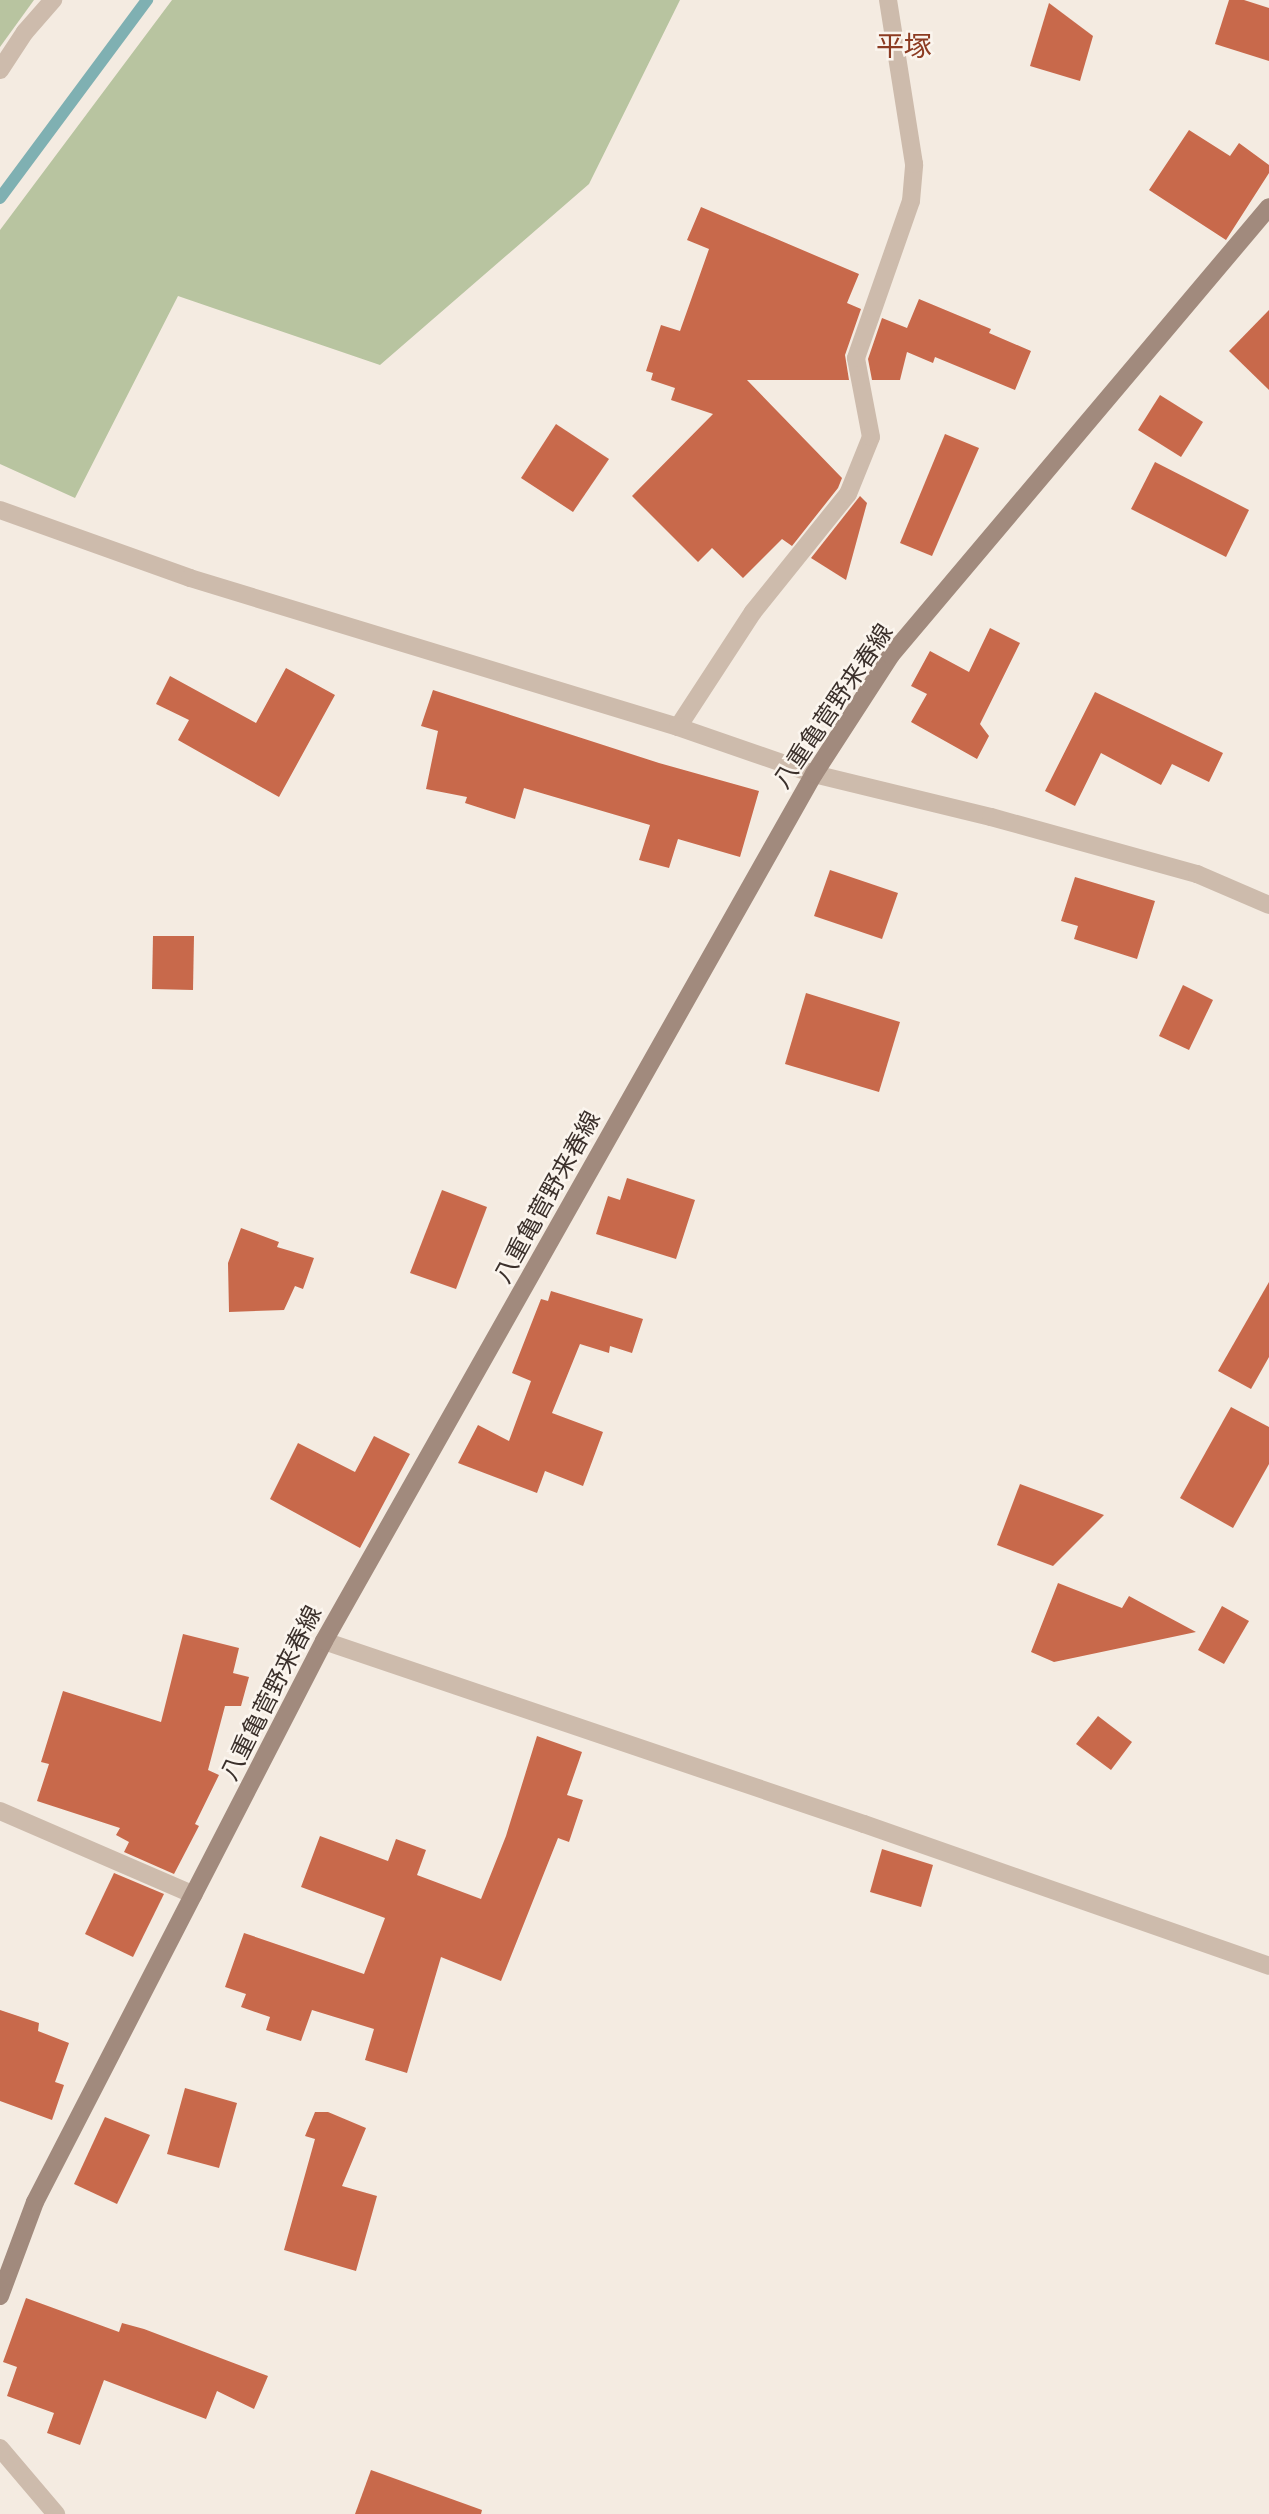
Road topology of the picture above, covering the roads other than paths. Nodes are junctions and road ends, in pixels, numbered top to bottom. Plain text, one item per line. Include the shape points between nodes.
1 (53, 0) edge
2 (888, 0) edge
3 (0, 70) edge
4 (1269, 207) edge
5 (0, 510) edge
6 (678, 727) junction
7 (814, 774) junction
8 (1269, 905) edge
9 (324, 1641) junction
10 (0, 1811) edge
11 (194, 1895) junction
12 (1269, 1966) edge
13 (0, 2296) edge
14 (0, 2448) edge
15 (56, 2514) edge

1 - 3 street
2 - 6 street via 914,164 911,201 856,358 871,438 848,494 753,612
4 - 7 main road, 八重亀菅野来春線 via 891,655
5 - 6 street via 190,578
6 - 7 street
7 - 8 street via 1197,874
7 - 9 main road, 八重亀菅野来春線
9 - 11 main road, 八重亀菅野来春線
9 - 12 street
10 - 11 street
11 - 13 main road, 八重亀菅野来春線 via 35,2202
14 - 15 street

